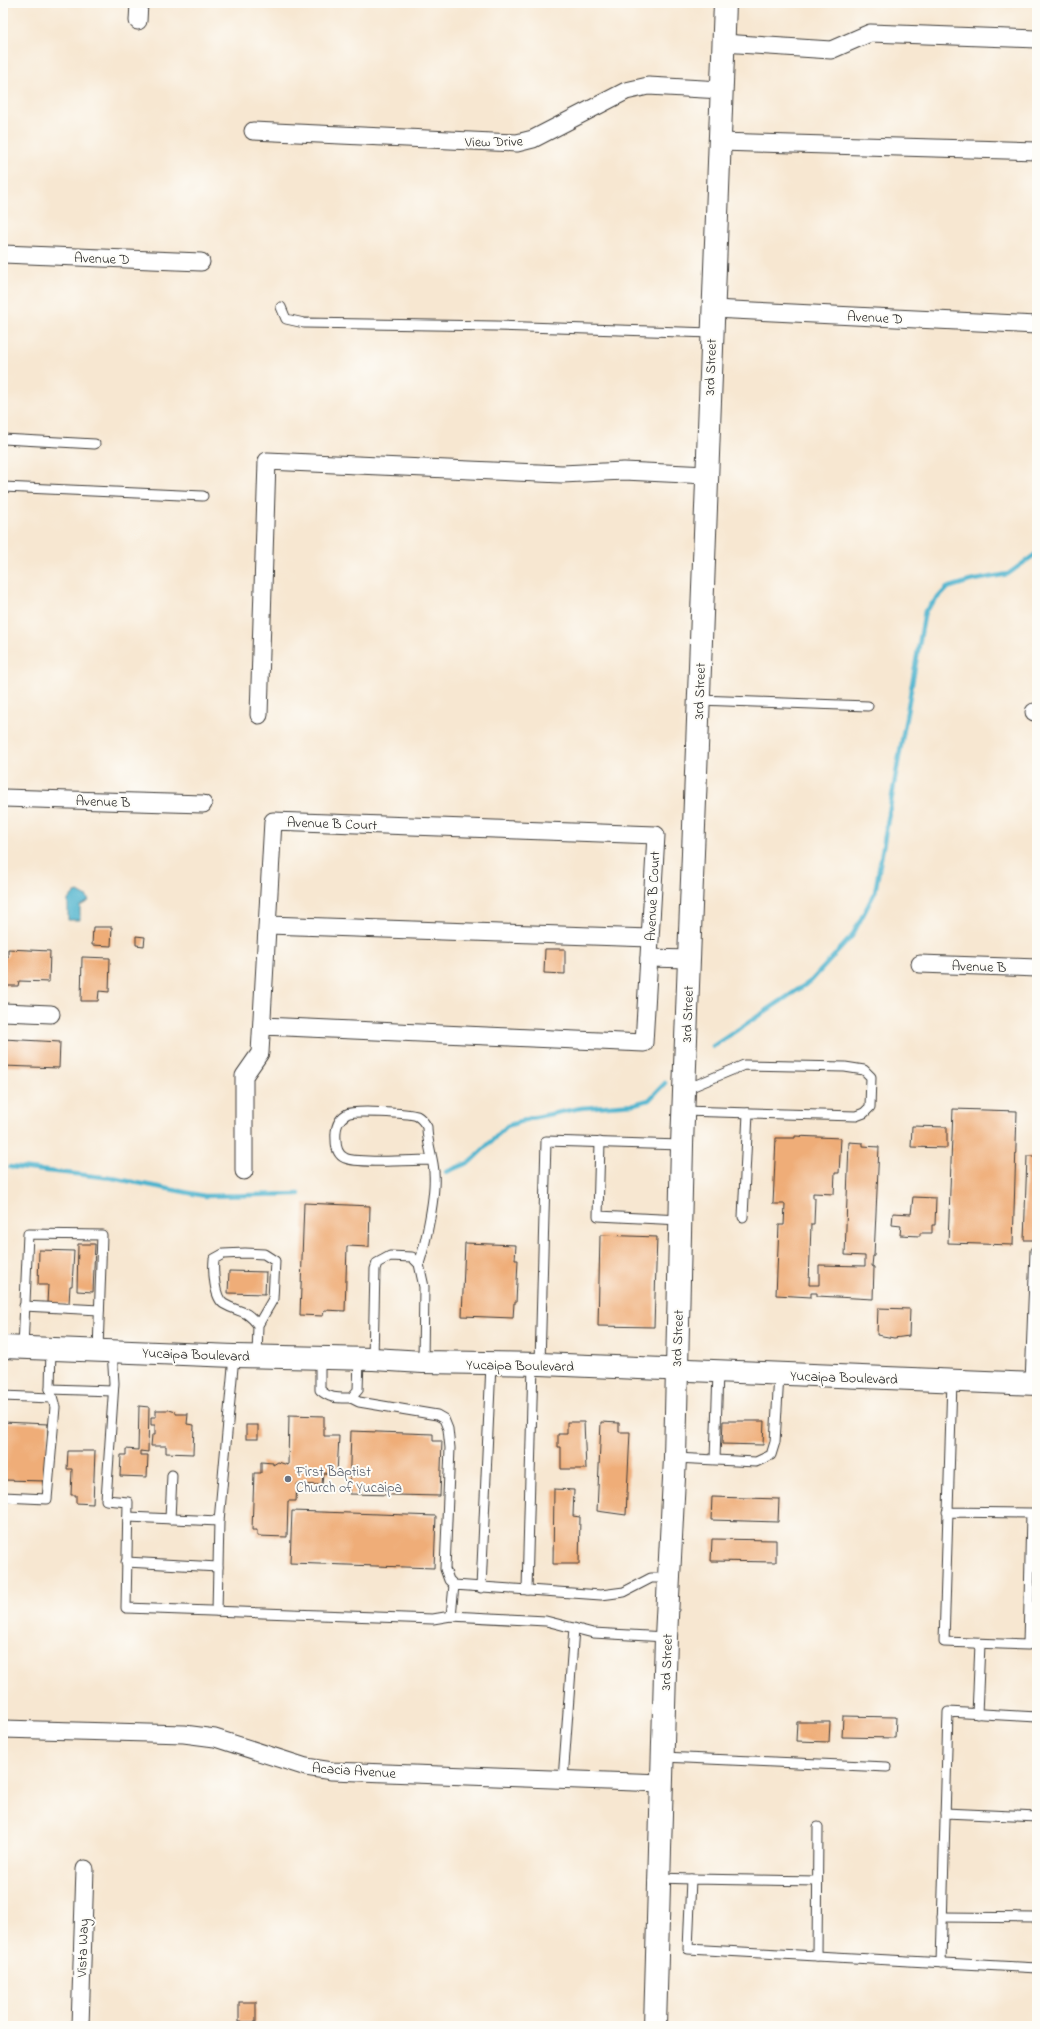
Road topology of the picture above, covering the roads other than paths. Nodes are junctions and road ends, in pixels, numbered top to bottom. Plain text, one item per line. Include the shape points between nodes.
1 (139, 3) edge
2 (725, 3) edge
3 (138, 21) dead end
4 (1037, 39) edge
5 (723, 43) junction
6 (722, 90) junction
7 (253, 131) dead end
8 (720, 142) junction
9 (1037, 151) edge
10 (3, 254) edge
11 (201, 262) dead end
12 (281, 307) dead end
13 (712, 309) junction
14 (1037, 325) edge
15 (712, 333) junction
16 (3, 439) edge
17 (95, 444) dead end
18 (706, 475) junction
19 (3, 487) edge
20 (204, 496) dead end
21 (698, 700) junction
22 (868, 706) dead end
23 (259, 715) dead end
24 (3, 798) edge
25 (204, 804) dead end
26 (268, 925) junction
27 (650, 938) junction
28 (649, 958) junction
29 (689, 959) junction
30 (920, 964) dead end
31 (1037, 968) edge
32 (3, 1012) edge
33 (51, 1014) dead end
34 (263, 1026) junction
35 (684, 1100) junction
36 (748, 1113) junction
37 (600, 1142) junction
38 (682, 1144) junction
39 (431, 1160) junction
40 (244, 1171) dead end
41 (743, 1217) dead end
42 (681, 1220) junction
43 (1037, 1251) edge
44 (419, 1264) junction
45 (24, 1306) junction
46 (100, 1310) junction
47 (258, 1325) junction
48 (13, 1347) edge
49 (51, 1348) junction
50 (1034, 1348) edge
51 (105, 1350) junction
52 (234, 1356) junction
53 (257, 1356) junction
54 (320, 1359) junction
55 (366, 1359) junction
56 (423, 1362) junction
57 (490, 1364) junction
58 (537, 1364) junction
59 (676, 1371) junction
60 (718, 1372) junction
61 (779, 1375) junction
62 (952, 1381) junction
63 (1034, 1384) edge
64 (113, 1391) junction
65 (51, 1394) junction
66 (3, 1396) edge
67 (351, 1398) junction
68 (675, 1458) junction
69 (715, 1460) junction
70 (172, 1475) dead end
71 (3, 1497) edge
72 (947, 1512) junction
73 (128, 1517) junction
74 (170, 1519) junction
75 (219, 1521) junction
76 (1034, 1536) edge
77 (126, 1562) junction
78 (218, 1567) junction
79 (669, 1578) junction
80 (454, 1585) junction
81 (481, 1588) junction
82 (527, 1590) junction
83 (217, 1611) junction
84 (451, 1616) junction
85 (574, 1628) junction
86 (666, 1637) junction
87 (980, 1644) junction
88 (977, 1714) junction
89 (1037, 1717) edge
90 (3, 1729) edge
91 (663, 1757) junction
92 (887, 1767) dead end
93 (563, 1780) junction
94 (662, 1783) junction
95 (945, 1813) junction
96 (1037, 1817) edge
97 (818, 1827) dead end
98 (85, 1869) dead end
99 (659, 1878) junction
100 (692, 1879) junction
101 (817, 1881) junction
102 (942, 1917) junction
103 (1037, 1918) edge
104 (817, 1956) junction
105 (941, 1963) junction
106 (1037, 1968) edge
107 (80, 2026) edge
108 (655, 2026) edge

1 - 3 street
2 - 5 street, 3rd Street
4 - 5 street via 870,33 830,50
5 - 6 street, 3rd Street
6 - 7 street, View Drive via 648,86 626,91 533,139 517,143
6 - 8 street, 3rd Street
8 - 9 street
8 - 13 street, 3rd Street
10 - 11 street, Avenue D
12 - 15 lane via 286,319 304,323
13 - 14 street, Avenue D
13 - 15 street, 3rd Street
15 - 18 street, 3rd Street
16 - 17 lane
18 - 21 street, 3rd Street
18 - 23 street via 624,471 562,474 267,461
19 - 20 lane
21 - 22 lane
21 - 29 street, 3rd Street
24 - 25 street, Avenue B
26 - 27 street
26 - 27 street, Avenue B Court via 273,821 656,835
26 - 34 street, Avenue B Court
27 - 28 street, Avenue B Court
28 - 29 street
28 - 34 street, Avenue B Court via 644,1043
29 - 35 street, 3rd Street
30 - 31 street, Avenue B
32 - 33 street
34 - 40 street, Avenue B Court via 260,1053 244,1076
35 - 36 lane
35 - 36 lane via 744,1065 845,1067 864,1070 871,1077 870,1107 856,1116
35 - 38 street, 3rd Street
36 - 41 lane
37 - 38 lane
37 - 42 lane via 598,1216
37 - 58 lane via 546,1141
38 - 42 street, 3rd Street
39 - 39 lane via 427,1127 418,1116 403,1113 348,1112 340,1119 336,1129 337,1151 345,1158 368,1161
39 - 44 lane via 434,1184 426,1241
42 - 59 street, 3rd Street
43 - 50 lane
44 - 55 lane via 412,1257 390,1256 377,1263
44 - 56 lane via 424,1287
45 - 46 lane
45 - 46 lane via 28,1234 102,1235
45 - 48 lane
46 - 51 lane
47 - 47 lane via 247,1312 223,1304 218,1299 213,1272 214,1259 223,1254 245,1253 264,1254 274,1261 273,1299
47 - 53 lane
48 - 49 street, Yucaipa Boulevard
49 - 51 street, Yucaipa Boulevard
49 - 65 lane
50 - 63 lane
51 - 52 street, Yucaipa Boulevard
51 - 64 lane
52 - 53 street, Yucaipa Boulevard
52 - 75 lane
53 - 54 street, Yucaipa Boulevard
54 - 55 street, Yucaipa Boulevard
54 - 67 lane via 320,1390 328,1397
55 - 56 street, Yucaipa Boulevard
55 - 67 lane via 358,1390
56 - 57 street, Yucaipa Boulevard
57 - 58 street, Yucaipa Boulevard
57 - 81 lane
58 - 59 street, Yucaipa Boulevard
58 - 82 lane
59 - 60 street, Yucaipa Boulevard
59 - 68 street, 3rd Street
60 - 61 street, Yucaipa Boulevard
60 - 69 lane
61 - 62 street, Yucaipa Boulevard
61 - 69 lane via 775,1442 771,1455 756,1462
62 - 63 street, Yucaipa Boulevard
62 - 72 lane
64 - 65 lane
64 - 73 lane via 106,1500 128,1502
65 - 66 lane
65 - 71 lane via 55,1407 47,1499
67 - 80 lane via 359,1402 438,1415 444,1419 448,1428 450,1448 445,1569
68 - 69 lane
68 - 79 street, 3rd Street
70 - 74 lane
72 - 76 lane via 1031,1513
72 - 87 lane via 944,1642
73 - 74 lane
73 - 77 lane
74 - 75 lane
75 - 78 lane
76 - 87 lane via 1028,1645
77 - 78 lane
77 - 83 lane via 126,1608
78 - 83 lane
79 - 82 lane via 651,1578 624,1592 601,1595
79 - 86 street, 3rd Street
80 - 81 lane
80 - 84 lane
81 - 82 lane
83 - 84 lane via 433,1619
84 - 85 lane via 546,1621
85 - 86 lane via 593,1633
85 - 93 lane
86 - 91 street, 3rd Street
87 - 88 lane
88 - 89 lane
88 - 95 lane via 948,1712
90 - 93 street, Acacia Avenue via 184,1734 215,1738 306,1767 332,1771
91 - 92 lane
91 - 94 street, 3rd Street
93 - 94 street, Acacia Avenue
94 - 99 street, 3rd Street
95 - 96 lane
95 - 102 lane
97 - 101 lane
98 - 107 street, Vista Way
99 - 100 lane
99 - 108 street, 3rd Street
100 - 101 lane
100 - 104 lane via 688,1949
101 - 104 lane
102 - 103 lane
102 - 105 lane
104 - 105 lane
105 - 106 lane

